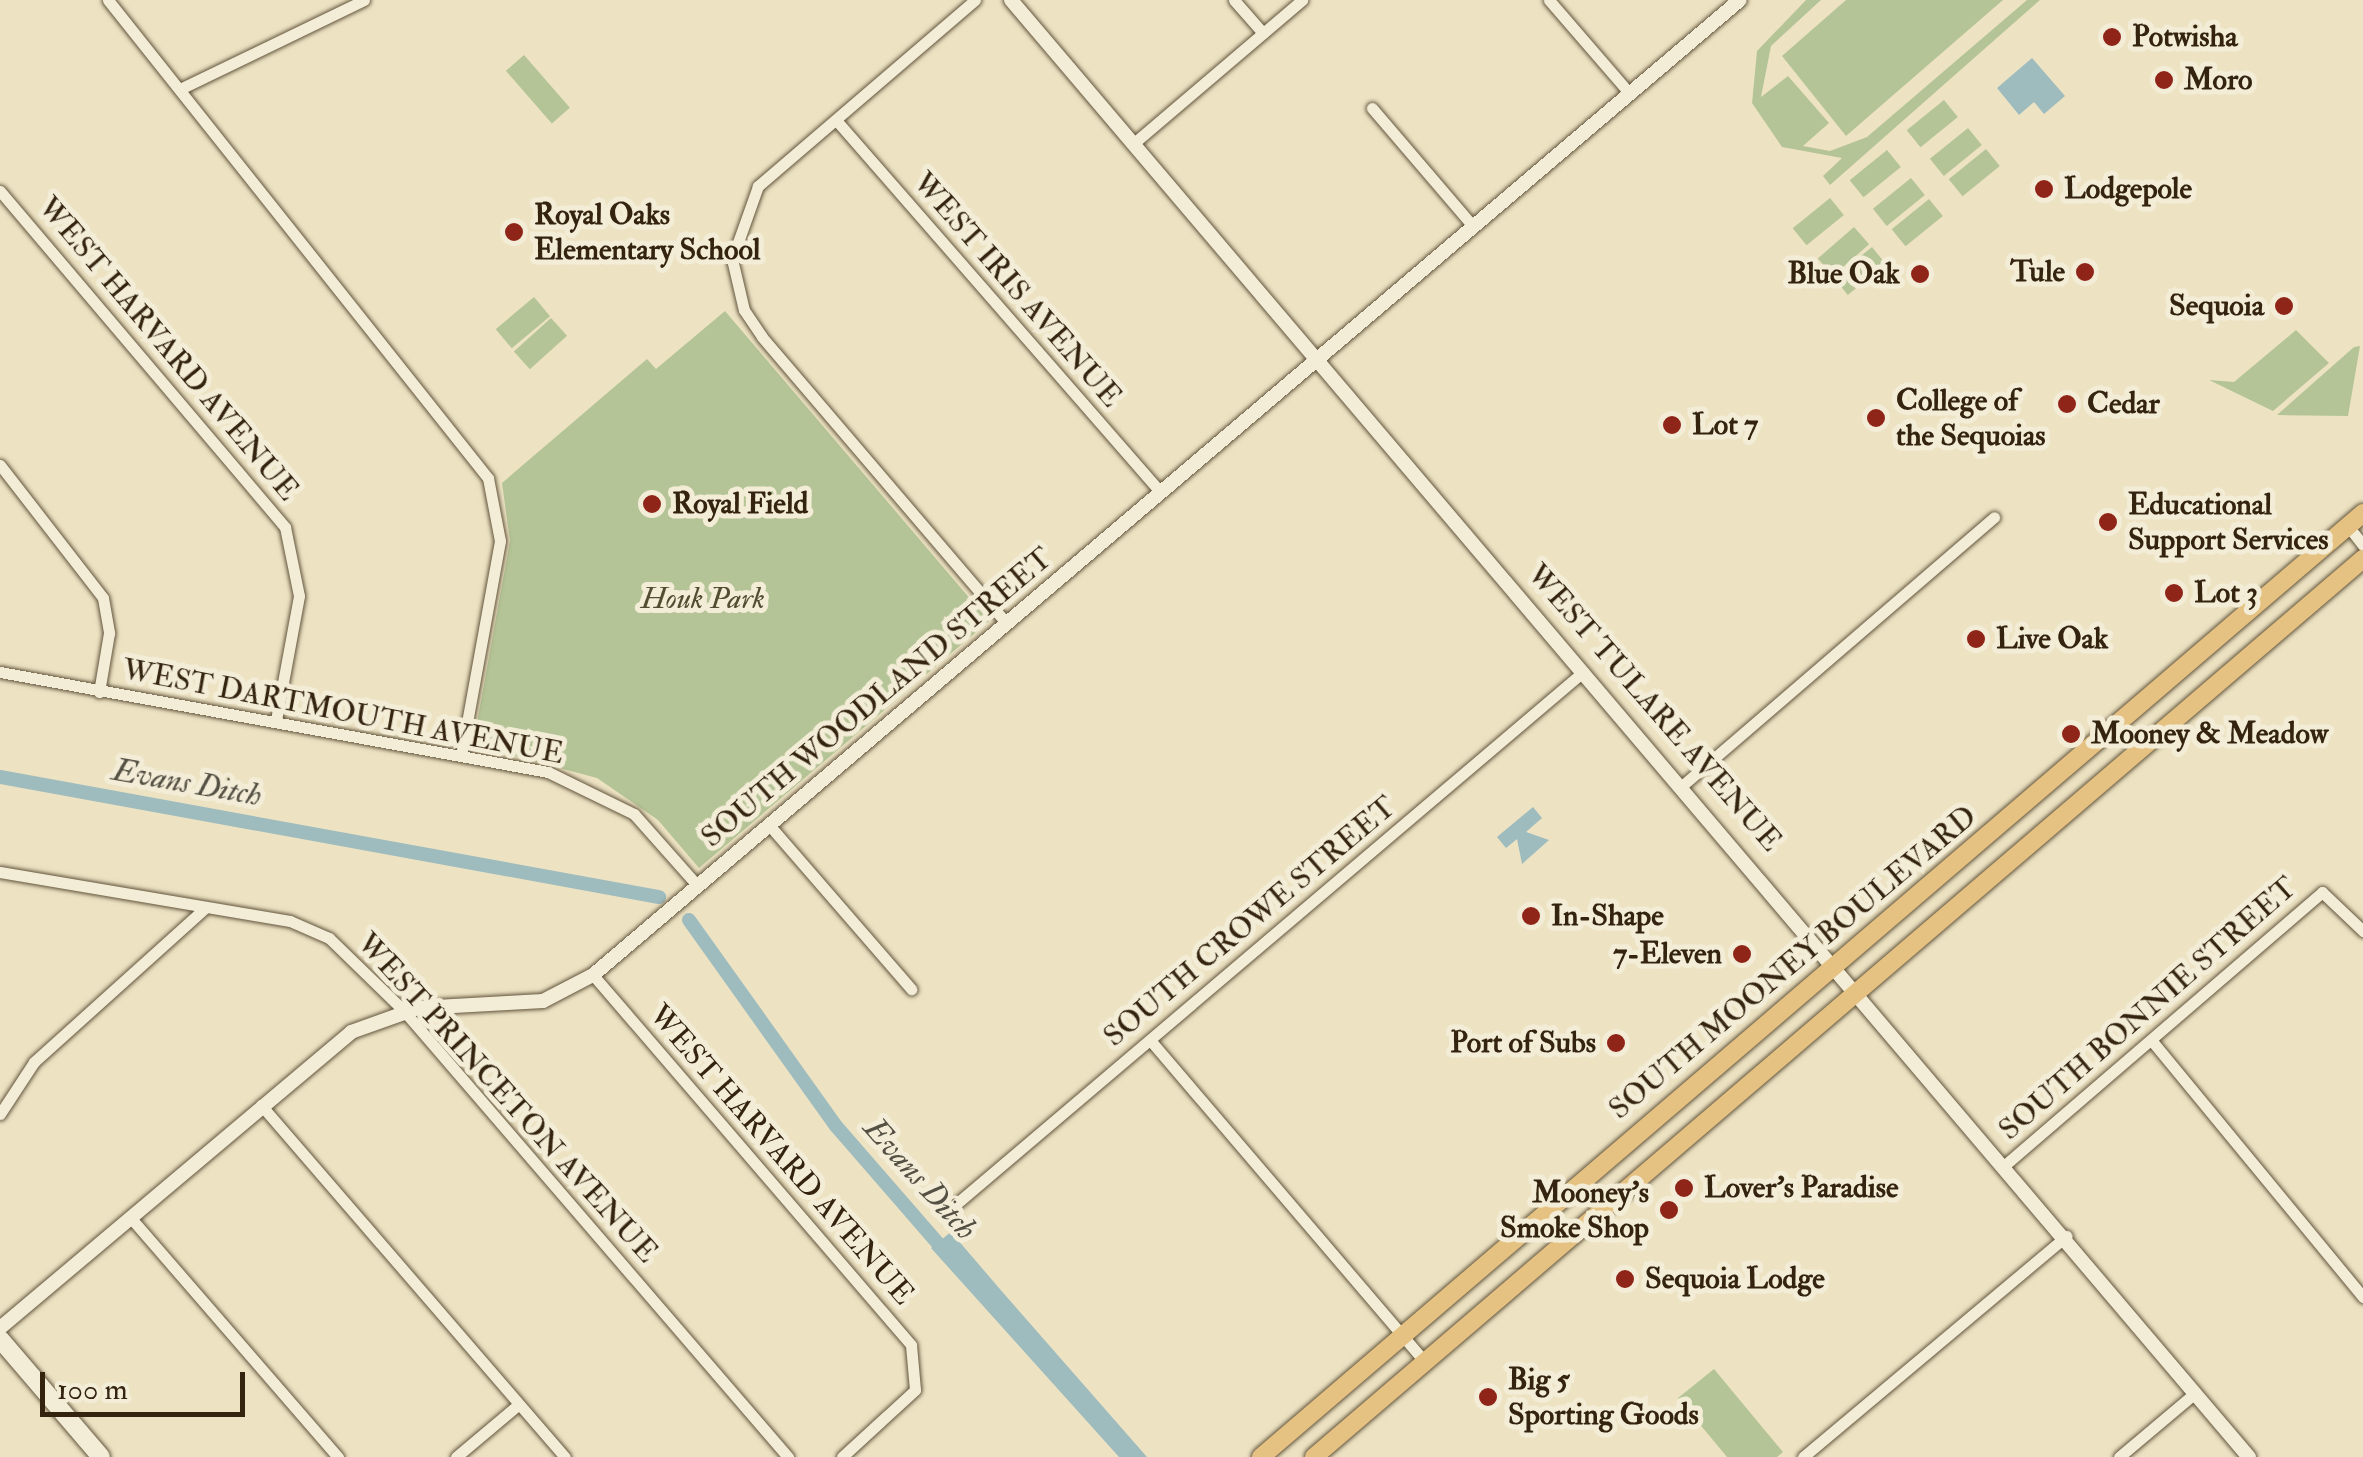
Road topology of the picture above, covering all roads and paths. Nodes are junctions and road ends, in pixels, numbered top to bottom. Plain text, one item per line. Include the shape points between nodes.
1 (108, 0) edge
2 (364, 0) edge
3 (975, 0) edge
4 (1011, 0) edge
5 (1234, 0) edge
6 (1302, 0) edge
7 (1549, 0) edge
8 (1740, 0) edge
9 (349, 5) edge
10 (1263, 33) junction
11 (182, 88) junction
12 (1630, 94) junction
13 (1372, 108) dead end
14 (836, 120) junction
15 (1134, 143) junction
16 (0, 191) edge
17 (1472, 225) junction
18 (1318, 358) junction
19 (0, 465) edge
20 (1161, 492) junction
21 (2363, 513) edge
22 (1994, 517) dead end
23 (2348, 526) junction
24 (2363, 545) edge
25 (2363, 559) edge
26 (1006, 624) junction
27 (0, 672) edge
28 (1583, 672) junction
29 (99, 692) junction
30 (276, 720) junction
31 (462, 755) junction
32 (1684, 784) junction
33 (770, 826) junction
34 (0, 872) edge
35 (698, 886) junction
36 (205, 908) junction
37 (2363, 931) edge
38 (1836, 962) junction
39 (593, 975) junction
40 (911, 989) dead end
41 (1861, 990) junction
42 (404, 1011) junction
43 (1150, 1040) junction
44 (2152, 1041) junction
45 (262, 1106) junction
46 (0, 1114) edge
47 (2006, 1164) junction
48 (949, 1210) dead end
49 (130, 1217) junction
50 (2066, 1236) junction
51 (2363, 1297) edge
52 (0, 1328) edge
53 (1402, 1336) junction
54 (0, 1339) edge
55 (1425, 1362) junction
56 (2195, 1393) junction
57 (519, 1404) junction
58 (101, 1457) edge
59 (338, 1457) edge
60 (456, 1457) edge
61 (565, 1457) edge
62 (788, 1457) edge
63 (842, 1457) edge
64 (1261, 1457) edge
65 (1314, 1457) edge
66 (1803, 1457) edge
67 (2119, 1457) edge
68 (2249, 1457) edge

1 - 11 street
2 - 9 street
3 - 14 street
4 - 15 street, WEST TULARE AVENUE
5 - 10 street
6 - 10 street
7 - 12 street
8 - 12 street, SOUTH WOODLAND STREET
9 - 11 street
10 - 15 street
11 - 31 street via 259,202 472,452 493,490 500,542
12 - 17 street, SOUTH WOODLAND STREET
13 - 17 street
14 - 20 street, WEST IRIS AVENUE
14 - 26 street via 758,186 732,259 744,310
15 - 18 street, WEST TULARE AVENUE
16 - 30 street, WEST HARVARD AVENUE via 285,527 299,596
17 - 18 street, SOUTH WOODLAND STREET
18 - 20 street, SOUTH WOODLAND STREET
18 - 28 street, WEST TULARE AVENUE
19 - 29 street via 103,598 109,632
20 - 26 street, SOUTH WOODLAND STREET
21 - 23 main road, SOUTH MOONEY BOULEVARD
22 - 32 street
23 - 24 street
23 - 38 main road, SOUTH MOONEY BOULEVARD
25 - 41 main road, SOUTH MOONEY BOULEVARD
26 - 33 street, SOUTH WOODLAND STREET
27 - 29 street, WEST DARTMOUTH AVENUE
28 - 32 street, WEST TULARE AVENUE
28 - 43 street, SOUTH CROWE STREET
29 - 30 street, WEST DARTMOUTH AVENUE
30 - 31 street, WEST DARTMOUTH AVENUE
31 - 35 street, WEST DARTMOUTH AVENUE via 548,772 612,800
32 - 38 street, WEST TULARE AVENUE
33 - 35 street, SOUTH WOODLAND STREET
33 - 40 street
34 - 36 street, WEST PRINCETON AVENUE
35 - 39 street, SOUTH WOODLAND STREET
36 - 42 street, WEST PRINCETON AVENUE via 330,938
36 - 46 street via 34,1062
37 - 44 street, SOUTH BONNIE STREET via 2322,892
38 - 41 street, WEST TULARE AVENUE
38 - 53 main road, SOUTH MOONEY BOULEVARD
39 - 42 street, SOUTH WOODLAND STREET via 516,1006
39 - 63 street, WEST HARVARD AVENUE via 911,1345 921,1372 903,1404
41 - 47 street, WEST TULARE AVENUE
41 - 55 main road, SOUTH MOONEY BOULEVARD
42 - 45 street, SOUTH WOODLAND STREET via 350,1032
42 - 62 street, WEST PRINCETON AVENUE
43 - 48 street, SOUTH CROWE STREET
43 - 53 street
44 - 47 street, SOUTH BONNIE STREET
44 - 51 street
45 - 49 street, SOUTH WOODLAND STREET
45 - 57 street
47 - 50 street, WEST TULARE AVENUE
49 - 52 street, SOUTH WOODLAND STREET
49 - 59 street
50 - 56 street, WEST TULARE AVENUE
50 - 66 street
53 - 55 street
53 - 64 main road, SOUTH MOONEY BOULEVARD
54 - 58 main road
55 - 65 main road, SOUTH MOONEY BOULEVARD
56 - 67 street
56 - 68 street, WEST TULARE AVENUE
57 - 60 street
57 - 61 street

